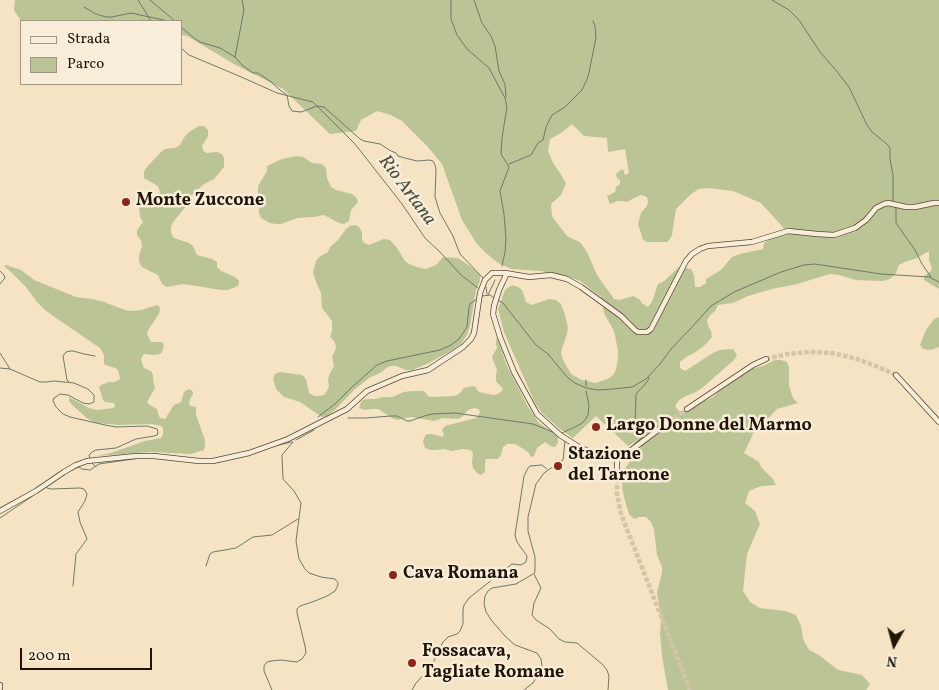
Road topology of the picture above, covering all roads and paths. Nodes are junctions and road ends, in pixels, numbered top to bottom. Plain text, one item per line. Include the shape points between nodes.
1 (939, 204) edge
2 (507, 273) junction
3 (766, 359) tunnel mouth
4 (896, 375) tunnel mouth
5 (686, 409) tunnel mouth
6 (939, 422) edge
7 (658, 430) tunnel mouth
8 (617, 456) junction
9 (617, 472) tunnel mouth
10 (0, 512) edge

1 - 2 street via 906,207 888,203 876,208 856,228 834,234 788,231 752,242 700,249 686,262 647,332 638,332 621,316 567,279 551,274 529,277
2 - 8 street via 493,314 514,372 536,414 582,449 609,457
2 - 10 street via 492,273 485,280 474,333 463,347 428,370 402,376 367,391 347,409 288,439 250,453 212,461 154,456 87,461
3 - 5 street
4 - 6 street
7 - 8 street via 630,451
8 - 9 street

